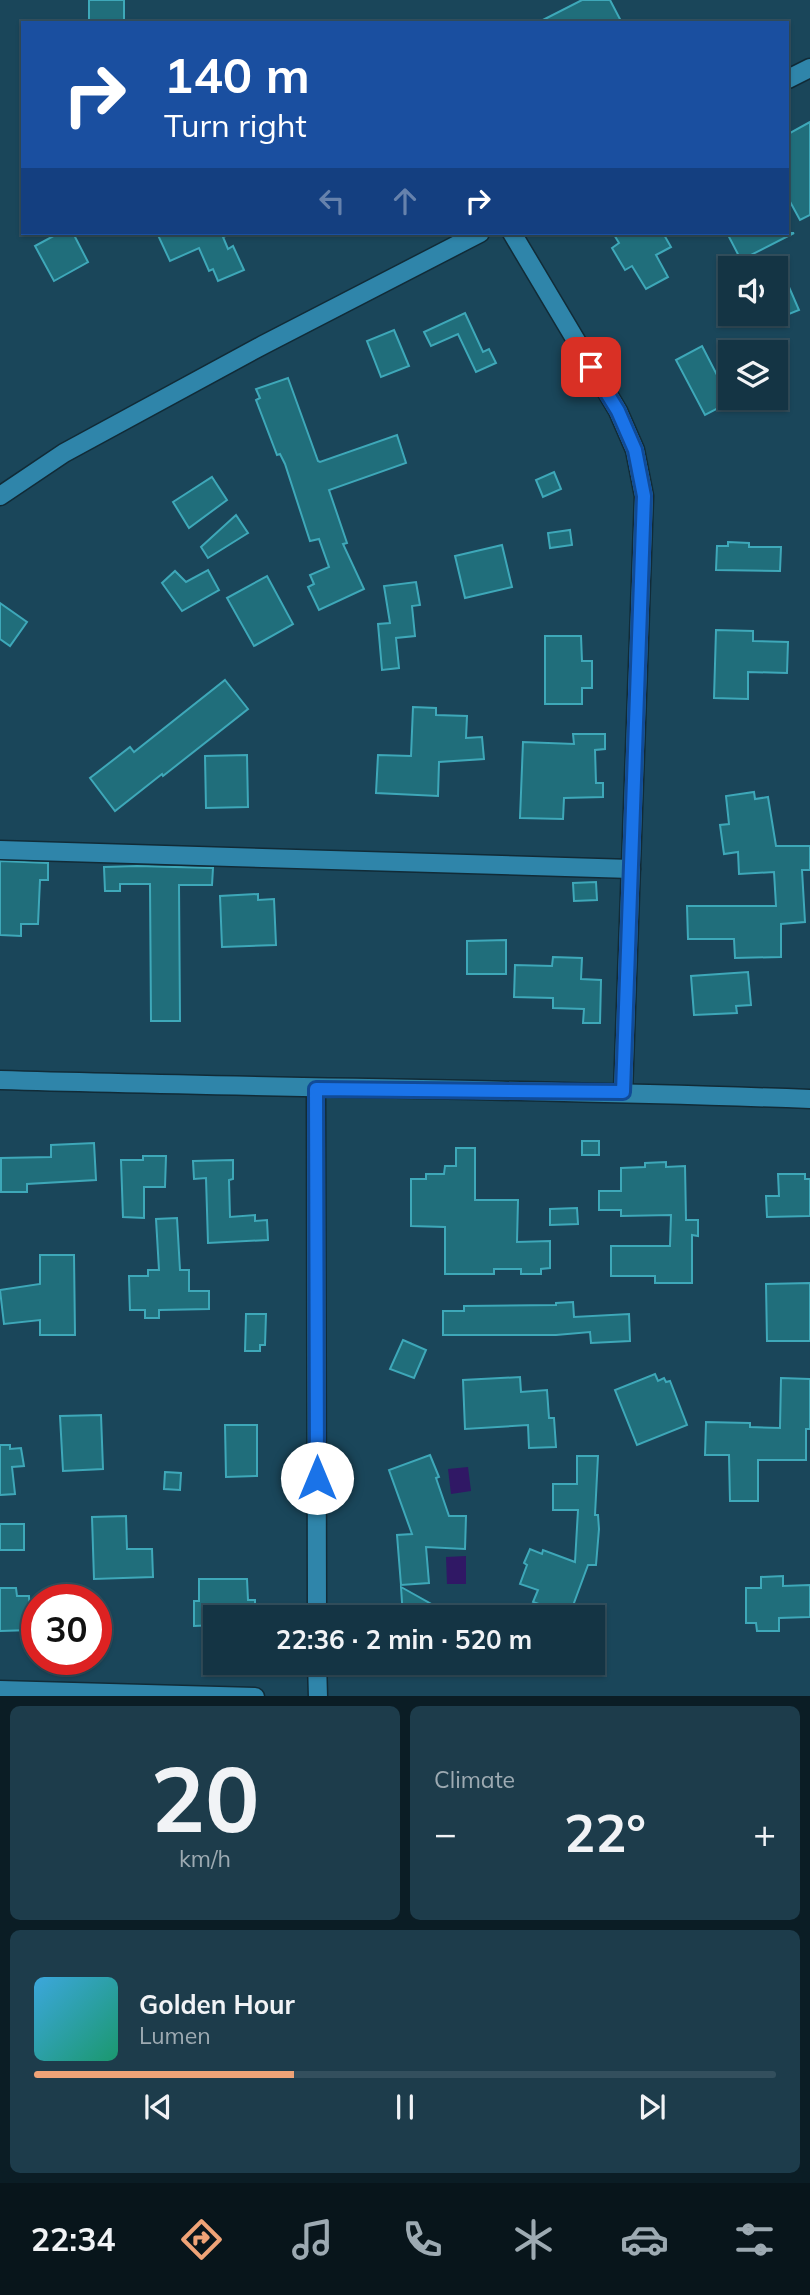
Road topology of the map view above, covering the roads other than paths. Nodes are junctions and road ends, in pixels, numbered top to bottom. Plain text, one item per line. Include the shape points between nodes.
1 (810, 68) edge
2 (789, 78) edge
3 (476, 235) edge
4 (513, 235) edge
5 (0, 496) edge
6 (0, 850) edge
7 (631, 869) junction
8 (0, 1080) edge
9 (316, 1089) junction
10 (623, 1092) junction
11 (810, 1099) edge
12 (317, 1605) edge
13 (317, 1675) edge
14 (0, 1690) edge
15 (255, 1696) edge
16 (318, 1696) edge

1 - 2 street
3 - 5 street via 64,453
4 - 7 street via 618,411 635,450 644,496
6 - 7 street
7 - 10 street
8 - 9 street
9 - 10 street
9 - 12 street
10 - 11 street
13 - 16 street
14 - 15 street

